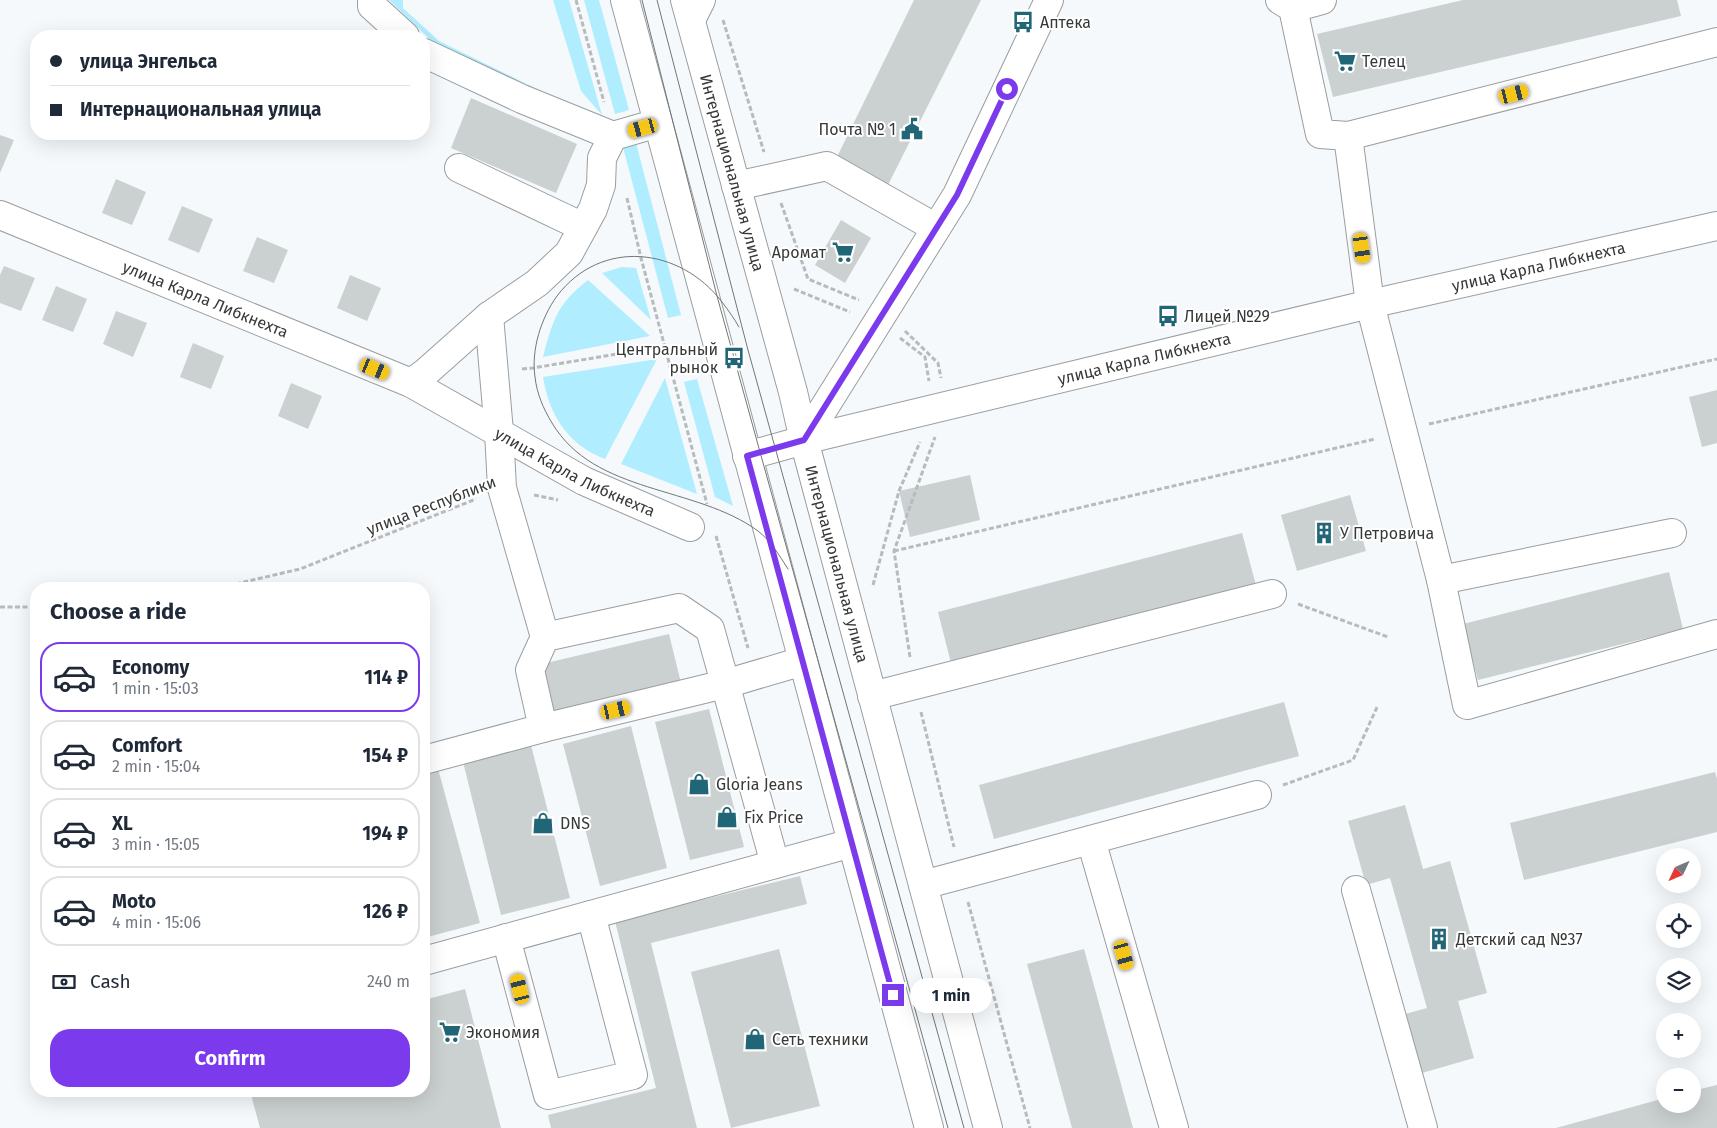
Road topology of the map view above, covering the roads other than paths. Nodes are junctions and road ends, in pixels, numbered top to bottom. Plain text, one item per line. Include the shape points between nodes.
1 (372, 0) edge
2 (625, 0) edge
3 (1049, 0) edge
4 (1322, 0) edge
5 (1286, 4) edge
6 (692, 7) edge
7 (399, 30) edge
8 (1717, 42) edge
9 (430, 56) edge
10 (658, 123) junction
11 (613, 136) junction
12 (1348, 136) junction
13 (459, 168) dead end
14 (736, 186) junction
15 (0, 215) edge
16 (1717, 226) edge
17 (584, 228) junction
18 (936, 228) junction
19 (1370, 304) junction
20 (488, 316) junction
21 (411, 383) junction
22 (499, 432) junction
23 (804, 440) junction
24 (747, 456) junction
25 (703, 531) road end
26 (1672, 533) dead end
27 (1441, 580) junction
28 (1272, 594) road end
29 (1717, 634) edge
30 (545, 637) junction
31 (803, 662) junction
32 (725, 684) junction
33 (872, 696) junction
34 (543, 728) junction
35 (430, 758) edge
36 (1257, 795) road end
37 (1092, 840) junction
38 (852, 843) junction
39 (775, 864) junction
40 (923, 885) junction
41 (1356, 890) dead end
42 (591, 915) junction
43 (506, 938) junction
44 (430, 959) edge
45 (929, 1128) edge
46 (988, 1128) edge
47 (1174, 1128) edge
48 (1424, 1128) edge

1 - 7 main road via 372,6
2 - 10 main road
3 - 18 main road via 957,195
4 - 5 main road
5 - 12 main road via 1320,134
6 - 14 main road, Интернациональная улица
8 - 12 main road
9 - 11 main road via 522,99
10 - 11 main road
10 - 24 main road
11 - 17 main road via 602,158 601,185
12 - 19 main road
13 - 17 main road
14 - 18 main road via 827,166
14 - 23 main road, Интернациональная улица
15 - 21 main road, улица Карла Либкнехта
16 - 19 main road, улица Карла Либкнехта
17 - 20 main road via 569,253 537,283
18 - 23 main road
19 - 23 main road, улица Карла Либкнехта
19 - 27 main road
20 - 21 main road
20 - 22 main road
21 - 22 main road, улица Карла Либкнехта
22 - 25 main road, улица Карла Либкнехта via 584,481
22 - 30 main road via 502,488
23 - 24 main road, улица Карла Либкнехта
23 - 33 main road, Интернациональная улица
24 - 31 main road
26 - 27 main road
27 - 29 main road via 1467,705
28 - 33 main road
30 - 32 main road via 679,608 710,629
30 - 34 main road via 530,670
31 - 32 main road
31 - 38 main road
32 - 34 main road
32 - 39 main road
33 - 40 main road, Интернациональная улица
34 - 35 main road
36 - 37 main road
37 - 40 main road
37 - 47 main road
38 - 39 main road
38 - 45 main road
39 - 42 main road
40 - 46 main road, Интернациональная улица
41 - 48 main road
42 - 43 main road
42 - 43 main road via 633,1076 548,1096
43 - 44 main road

